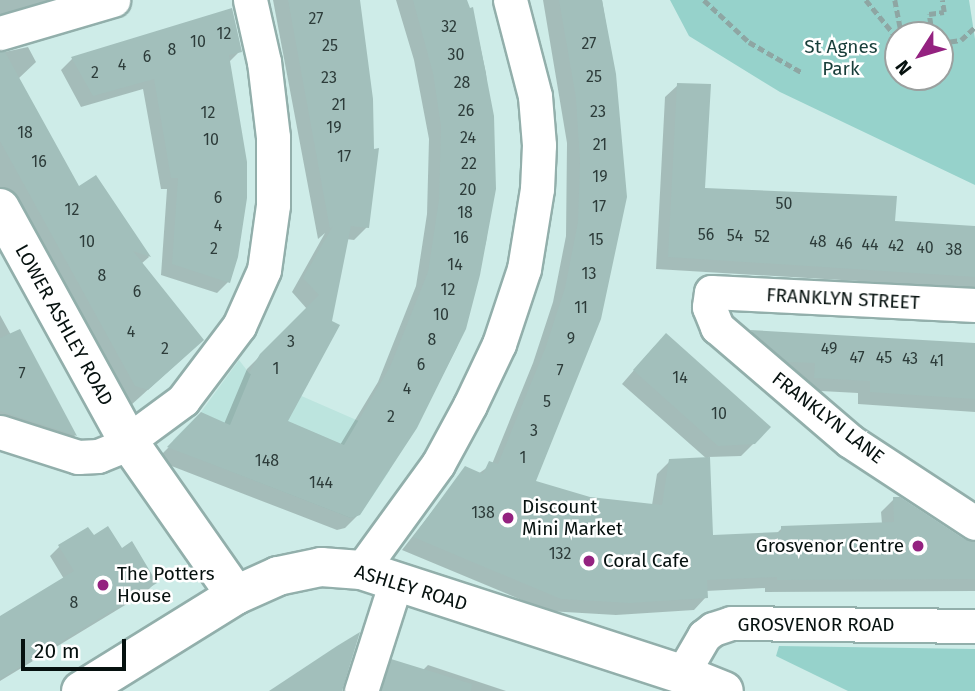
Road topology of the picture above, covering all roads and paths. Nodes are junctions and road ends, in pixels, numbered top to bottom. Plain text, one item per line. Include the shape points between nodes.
1 (113, 0) edge
2 (250, 0) edge
3 (510, 0) edge
4 (704, 0) edge
5 (866, 0) edge
6 (895, 0) edge
7 (942, 0) edge
8 (899, 21) edge
9 (930, 21) edge
10 (884, 22) edge
11 (975, 27) edge
12 (0, 33) edge
13 (954, 41) edge
14 (803, 73) dead end
15 (0, 208) edge
16 (711, 292) joint
17 (975, 305) edge
18 (0, 432) edge
19 (128, 441) junction
20 (975, 523) edge
21 (379, 575) junction
22 (236, 595) junction
23 (975, 626) edge
24 (682, 674) junction
25 (81, 691) edge
26 (361, 691) edge
27 (722, 691) edge

1 - 12 street
2 - 19 street via 264,62 273,137 273,205 264,270 239,326 183,400
3 - 21 street via 535,96 539,145 524,269 499,344
4 - 14 path via 749,42
5 - 10 path
6 - 8 path
7 - 9 path via 944,12 929,14
11 - 13 path
15 - 19 main road, LOWER ASHLEY ROAD
16 - 17 street, FRANKLYN STREET
16 - 20 street, FRANKLYN LANE via 709,313 717,327 850,441
18 - 19 street via 78,457 98,456
19 - 22 main road
21 - 22 main road, ASHLEY ROAD via 321,567 278,576
21 - 24 main road, ASHLEY ROAD
21 - 26 street
22 - 25 main road, ASHLEY ROAD
23 - 24 street, GROSVENOR ROAD via 731,624 704,636
24 - 27 main road, ASHLEY ROAD

